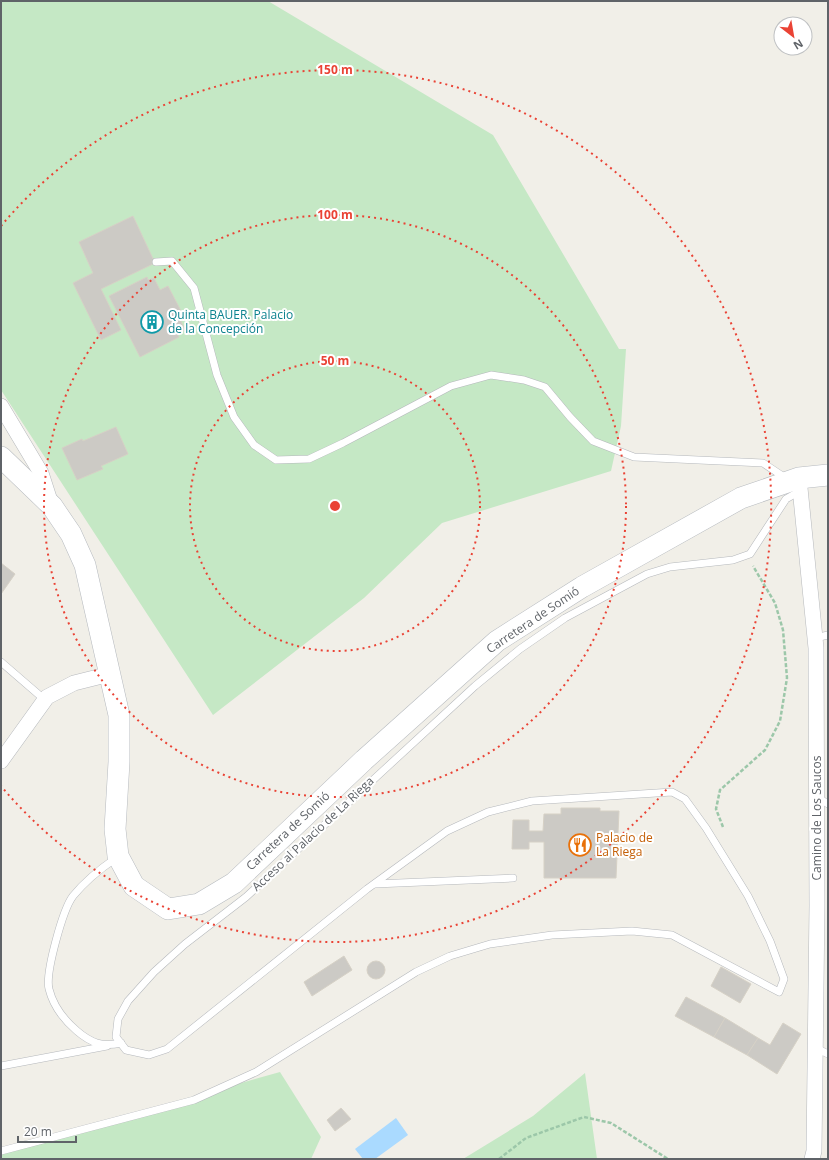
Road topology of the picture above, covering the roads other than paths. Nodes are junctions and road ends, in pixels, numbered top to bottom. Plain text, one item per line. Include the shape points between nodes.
1 (156, 262) dead end
2 (1, 406) edge
3 (1, 457) edge
4 (828, 475) edge
5 (797, 483) junction
6 (52, 506) junction
7 (821, 637) edge
8 (1, 662) edge
9 (110, 674) junction
10 (45, 700) junction
11 (1, 761) edge
12 (822, 800) edge
13 (118, 856) junction
14 (513, 878) dead end
15 (376, 884) junction
16 (121, 1043) junction
17 (107, 1046) junction
18 (822, 1051) edge
19 (1, 1066) edge
20 (1, 1151) edge
21 (812, 1159) edge

1 - 5 lane via 172,261 194,288 217,375 234,417 254,445 276,460 309,459 451,386 491,375 524,380 545,387 593,441 634,457 763,463
2 - 6 street via 41,473
3 - 6 street, Carretera de Somió
4 - 5 street, Carretera de Somió
5 - 7 street, Camino de Los Saucos
5 - 13 street, Carretera de Somió via 741,498 582,587 497,641 364,760 234,883 199,904 168,909 134,886
5 - 16 lane, Acceso al Palacio de La Riega via 750,554 733,560 670,567 647,574 565,618 520,649 469,691 246,897 185,944 154,972 128,1001 118,1019 116,1037
6 - 9 street, Carretera de Somió via 70,534 85,565
7 - 12 street, Camino de Los Saucos
8 - 10 lane
9 - 10 street via 74,683
9 - 13 street, Carretera de Somió via 120,714 120,762 115,829
10 - 11 street
12 - 18 street, Camino de Los Saucos
13 - 17 lane via 95,872 72,897 53,944 48,988 63,1020 88,1040
14 - 15 lane
15 - 16 lane via 167,1049 149,1054 126,1050
15 - 20 lane via 399,864 447,831 488,812 532,801 672,792 685,799 748,896 770,941 784,978 779,992 672,935 632,931 552,935 490,944 450,956 416,972 256,1072 194,1100
16 - 17 lane
17 - 19 lane
18 - 21 street, Camino de Los Saucos

